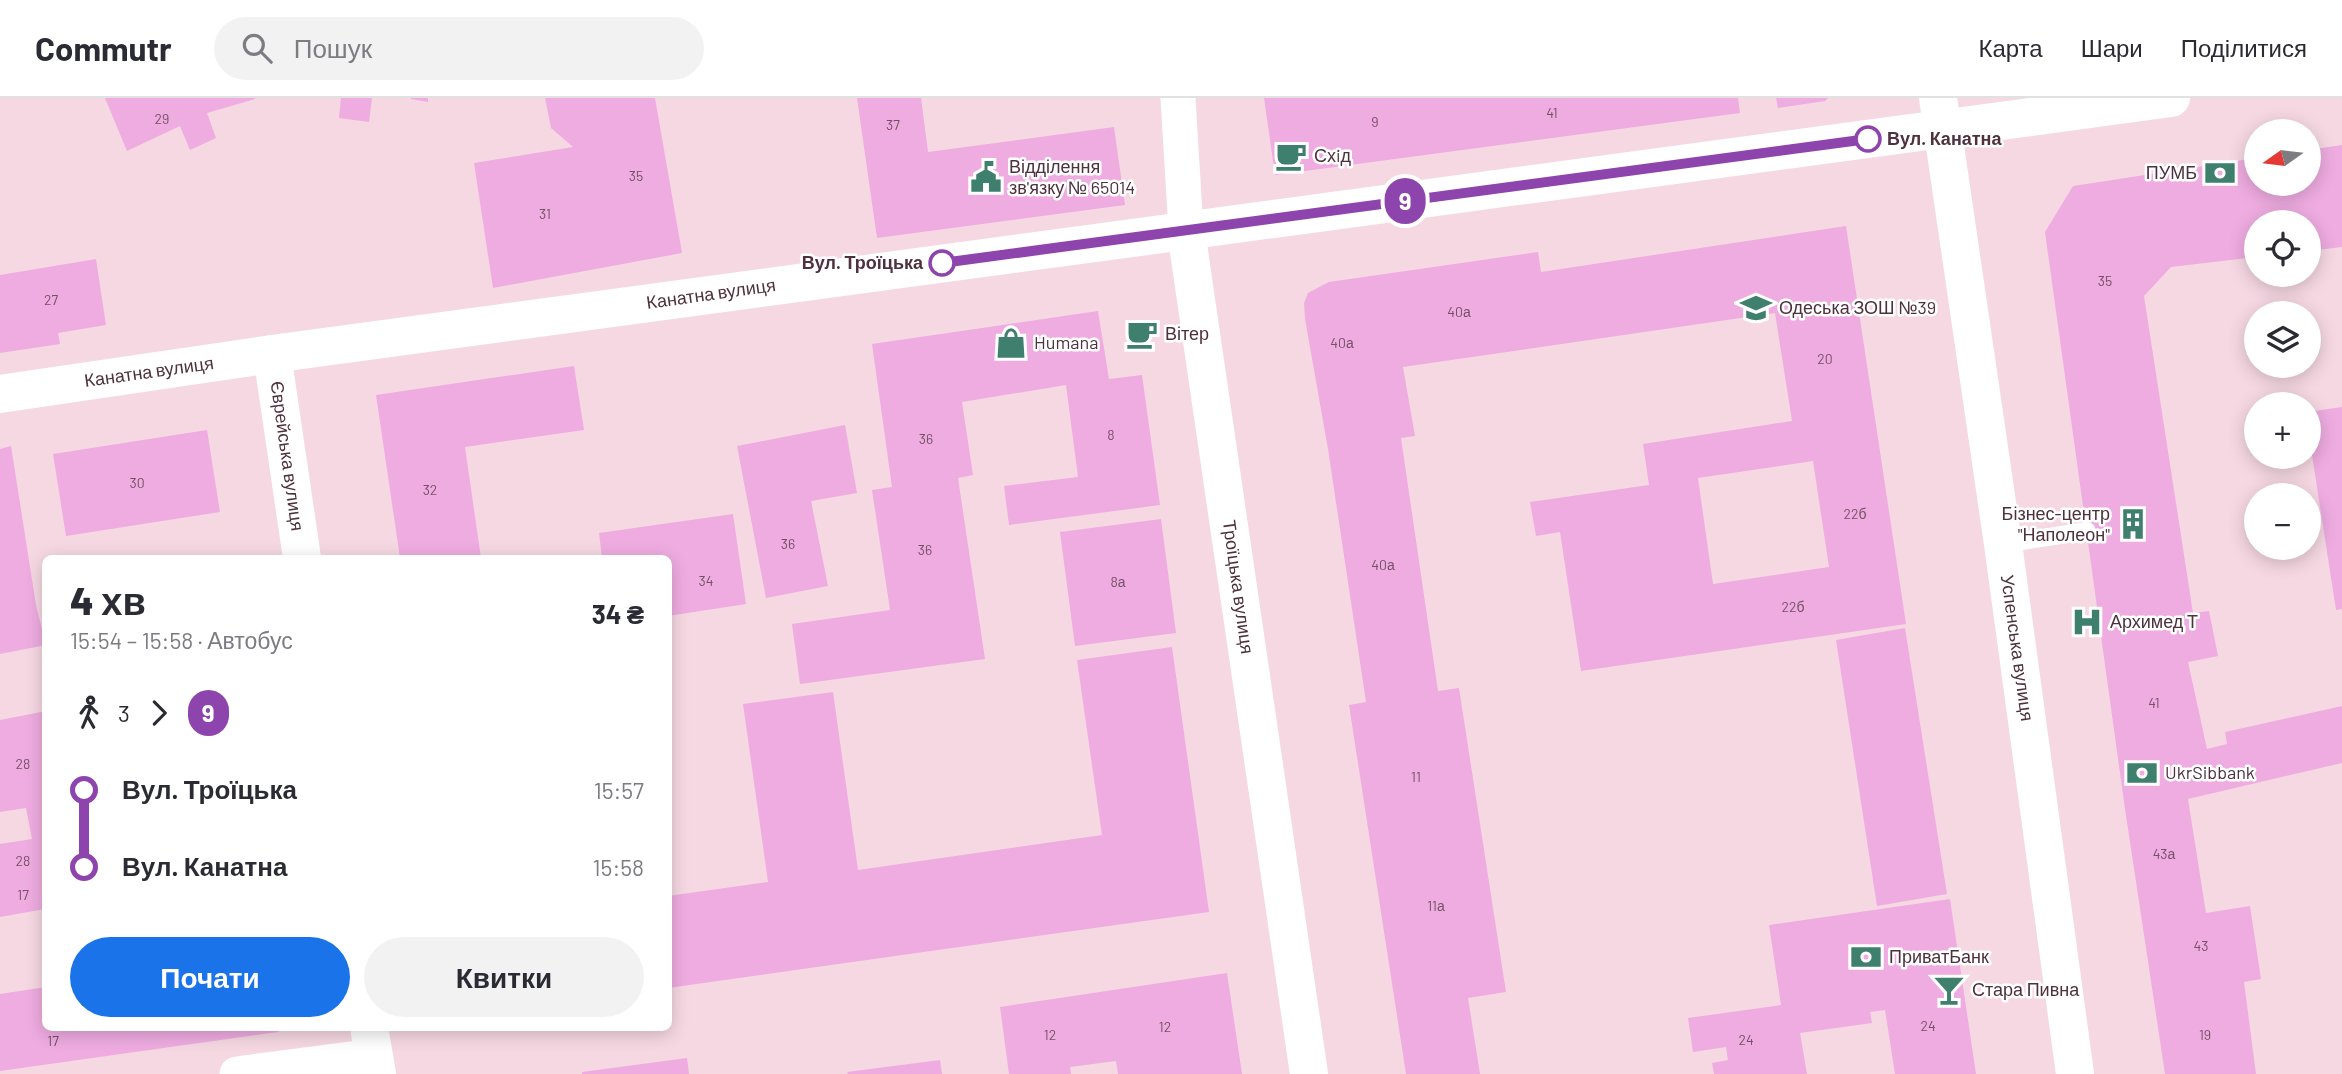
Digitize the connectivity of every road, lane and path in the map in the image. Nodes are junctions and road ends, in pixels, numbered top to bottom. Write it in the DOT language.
graph roads {
  1 [pos="1178,98"];
  2 [pos="2171,98"];
  3 [pos="1940,113"];
  4 [pos="1186,231"];
  5 [pos="272,354"];
  6 [pos="0,394"];
  7 [pos="2087,531"];
  8 [pos="2003,544"];
  9 [pos="302,555"];
  10 [pos="373,1053"];
  11 [pos="237,1074"];
  12 [pos="1309,1074"];
  13 [pos="2074,1074"];
  1 -- 4 [label="street, Троїцька вулиця"];
  2 -- 3 [label="street, Канатна вулиця"];
  3 -- 4 [label="street, Канатна вулиця"];
  3 -- 8 [label="street, Успенська вулиця"];
  4 -- 5 [label="street, Канатна вулиця"];
  4 -- 12 [label="street, Троїцька вулиця"];
  5 -- 6 [label="street, Канатна вулиця"];
  5 -- 9 [label="street, Єврейська вулиця"];
  7 -- 8 [label="lane"];
  8 -- 13 [label="street, Успенська вулиця"];
  10 -- 11 [label="street"];
}
